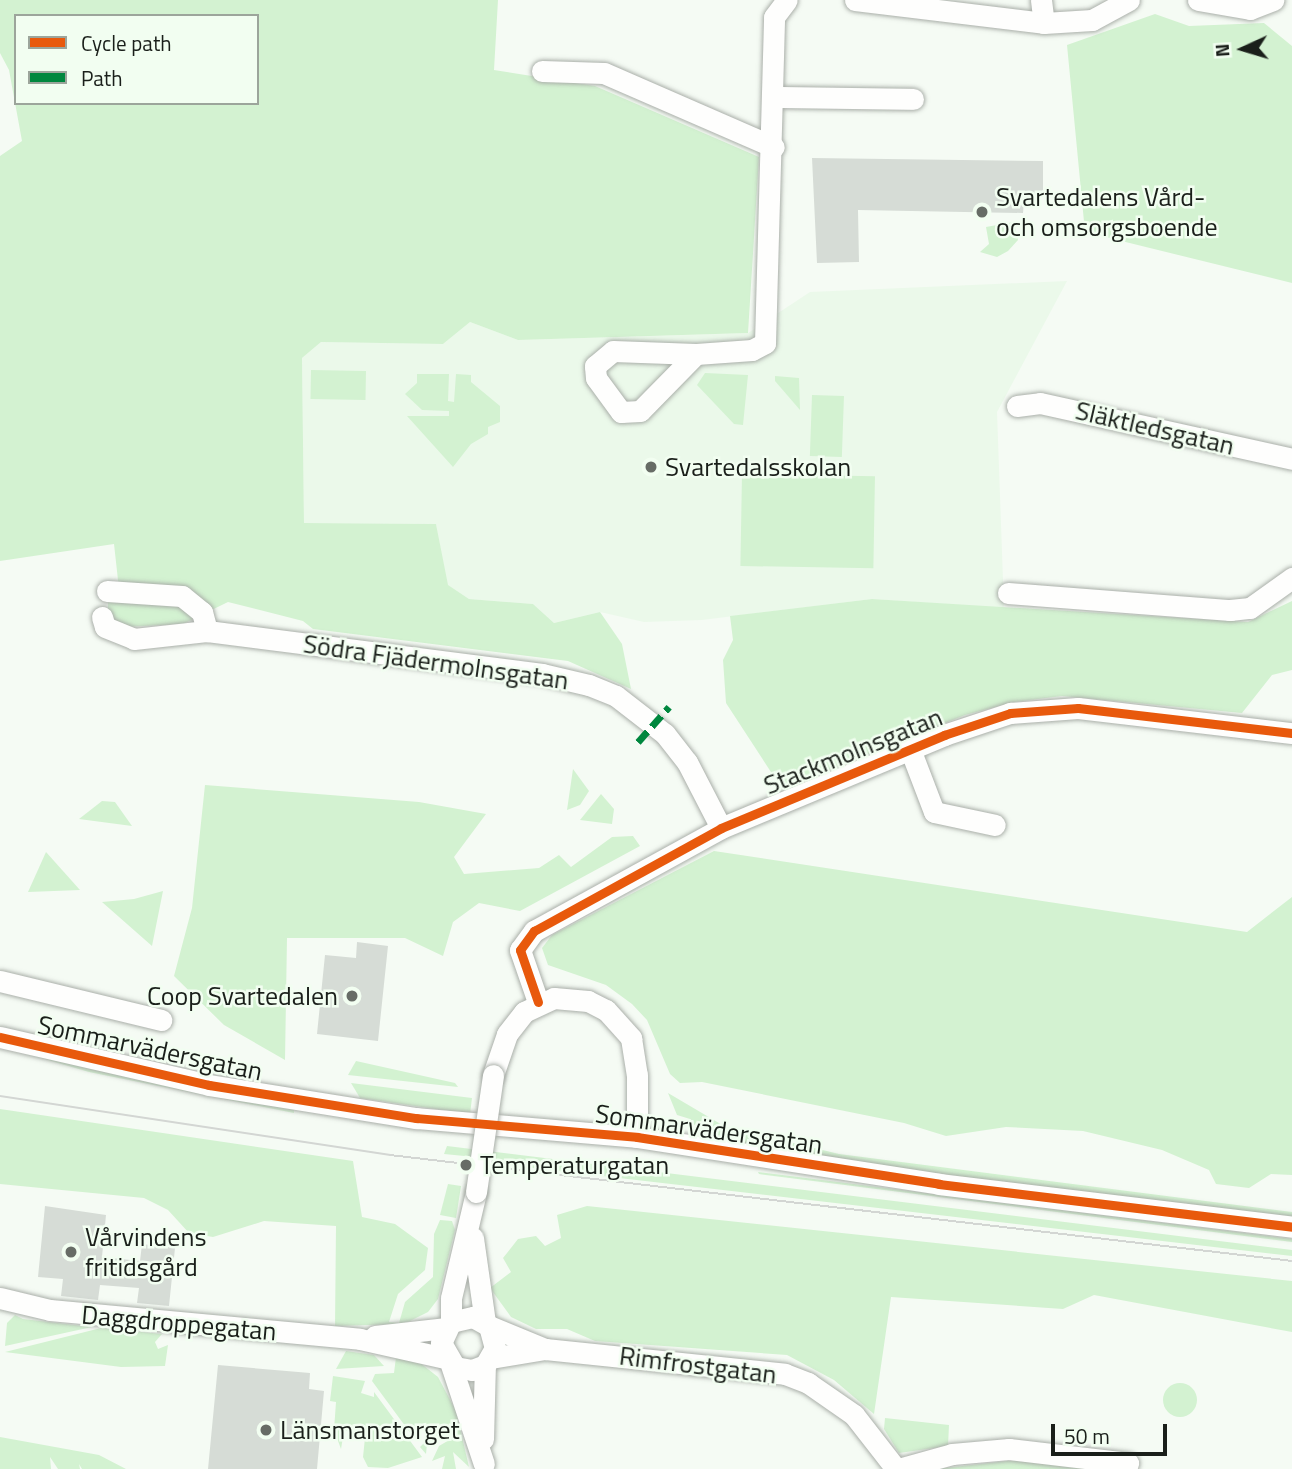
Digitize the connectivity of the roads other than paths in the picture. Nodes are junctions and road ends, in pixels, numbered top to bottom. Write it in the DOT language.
graph roads {
  1 [pos="787,0"];
  2 [pos="855,0"];
  3 [pos="1041,0"];
  4 [pos="1129,0"];
  5 [pos="1198,0"];
  6 [pos="1273,0"];
  7 [pos="1044,23"];
  8 [pos="542,71"];
  9 [pos="773,97"];
  10 [pos="913,99"];
  11 [pos="774,147"];
  12 [pos="696,354"];
  13 [pos="1017,406"];
  14 [pos="1292,459"];
  15 [pos="1292,578"];
  16 [pos="107,591"];
  17 [pos="1008,593"];
  18 [pos="102,617"];
  19 [pos="207,631"];
  20 [pos="1292,733"];
  21 [pos="909,749"];
  22 [pos="995,825"];
  23 [pos="721,828"];
  24 [pos="0,981"];
  25 [pos="538,1002"];
  26 [pos="161,1020"];
  27 [pos="0,1037"];
  28 [pos="637,1137"];
  29 [pos="472,1225"];
  30 [pos="1292,1227"];
  31 [pos="0,1298"];
  32 [pos="487,1324"];
  33 [pos="448,1325"];
  34 [pos="360,1339"];
  35 [pos="545,1349"];
  36 [pos="448,1361"];
  37 [pos="488,1362"];
  38 [pos="1128,1463"];
  39 [pos="485,1466"];
  40 [pos="897,1469"];
  1 -- 9 [label="street"];
  2 -- 7 [label="street"];
  3 -- 7 [label="street"];
  4 -- 7 [label="street"];
  5 -- 6 [label="street"];
  8 -- 11 [label="street"];
  9 -- 10 [label="street"];
  9 -- 11 [label="street"];
  11 -- 12 [label="street"];
  13 -- 14 [label="street, Släktledsgatan"];
  15 -- 17 [label="street"];
  16 -- 19 [label="street"];
  18 -- 19 [label="street, Södra Fjädermolnsgatan"];
  19 -- 23 [label="street, Södra Fjädermolnsgatan"];
  20 -- 21 [label="street, Stackmolnsgatan"];
  21 -- 22 [label="street, Stackmolnsgatan"];
  21 -- 23 [label="street, Stackmolnsgatan"];
  23 -- 25 [label="street, Stackmolnsgatan"];
  24 -- 26 [label="street"];
  25 -- 28 [label="street"];
  25 -- 29 [label="street, bridge"];
  27 -- 28 [label="street, Sommarvädersgatan"];
  28 -- 30 [label="street, Sommarvädersgatan"];
  29 -- 32 [label="street"];
  29 -- 33 [label="street"];
  31 -- 34 [label="street, Daggdroppegatan"];
  32 -- 33 [label="street"];
  32 -- 35 [label="street, Rimfrostgatan"];
  32 -- 37 [label="street"];
  33 -- 34 [label="street, Daggdroppegatan"];
  33 -- 36 [label="street"];
  34 -- 36 [label="street, Daggdroppegatan"];
  35 -- 37 [label="street, Rimfrostgatan"];
  35 -- 40 [label="street, Rimfrostgatan"];
  36 -- 37 [label="street"];
  36 -- 39 [label="street"];
  37 -- 39 [label="street"];
  38 -- 40 [label="street, Rimfrostgatan"];
}
